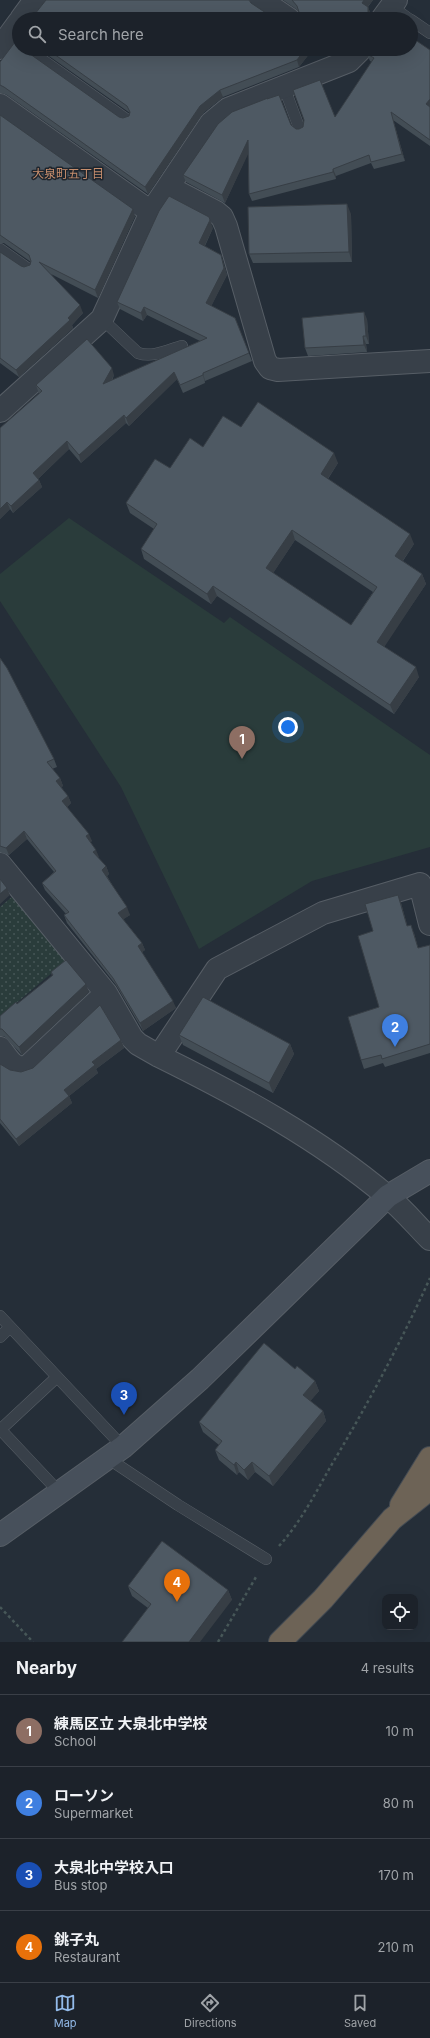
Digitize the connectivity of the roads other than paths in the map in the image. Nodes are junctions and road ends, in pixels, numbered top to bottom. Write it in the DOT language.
graph roads {
  1 [pos="35,0"];
  2 [pos="261,0"];
  3 [pos="27,12"];
  4 [pos="279,12"];
  5 [pos="418,25"];
  6 [pos="430,33"];
  7 [pos="38,56"];
  8 [pos="341,56"];
  9 [pos="284,87"];
  10 [pos="0,105"];
  11 [pos="126,119"];
  12 [pos="300,130"];
  13 [pos="168,187"];
  14 [pos="151,212"];
  15 [pos="0,249"];
  16 [pos="27,268"];
  17 [pos="102,319"];
  18 [pos="182,346"];
  19 [pos="430,361"];
  20 [pos="0,411"];
  21 [pos="0,864"];
  22 [pos="425,883"];
  23 [pos="430,924"];
  24 [pos="106,993"];
  25 [pos="0,1048"];
  26 [pos="158,1056"];
  27 [pos="430,1171"];
  28 [pos="388,1196"];
  29 [pos="430,1239"];
  30 [pos="0,1316"];
  31 [pos="10,1328"];
  32 [pos="0,1337"];
  33 [pos="57,1377"];
  34 [pos="0,1430"];
  35 [pos="116,1453"];
  36 [pos="430,1458"];
  37 [pos="430,1488"];
  38 [pos="60,1493"];
  39 [pos="392,1519"];
  40 [pos="0,1535"];
  41 [pos="266,1559"];
  42 [pos="280,1642"];
  1 -- 3 [label="street"];
  2 -- 4 [label="street"];
  5 -- 6 [label="lane"];
  7 -- 11 [label="lane"];
  8 -- 9 [label="street"];
  9 -- 12 [label="lane"];
  9 -- 13 [label="street"];
  10 -- 14 [label="street"];
  13 -- 14 [label="street"];
  13 -- 19 [label="street"];
  14 -- 17 [label="street"];
  15 -- 16 [label="lane"];
  17 -- 18 [label="lane"];
  17 -- 20 [label="street"];
  21 -- 24 [label="street"];
  22 -- 23 [label="street"];
  22 -- 26 [label="street"];
  24 -- 25 [label="street"];
  24 -- 26 [label="street"];
  26 -- 28 [label="street"];
  27 -- 28 [label="street"];
  28 -- 29 [label="street"];
  28 -- 35 [label="street"];
  30 -- 31 [label="lane"];
  31 -- 32 [label="lane"];
  31 -- 33 [label="lane"];
  33 -- 34 [label="lane"];
  33 -- 35 [label="lane"];
  34 -- 38 [label="lane"];
  35 -- 38 [label="street"];
  35 -- 41 [label="lane"];
  36 -- 39 [label="highway"];
  37 -- 39 [label="highway"];
  38 -- 40 [label="street"];
  39 -- 42 [label="highway"];
}
